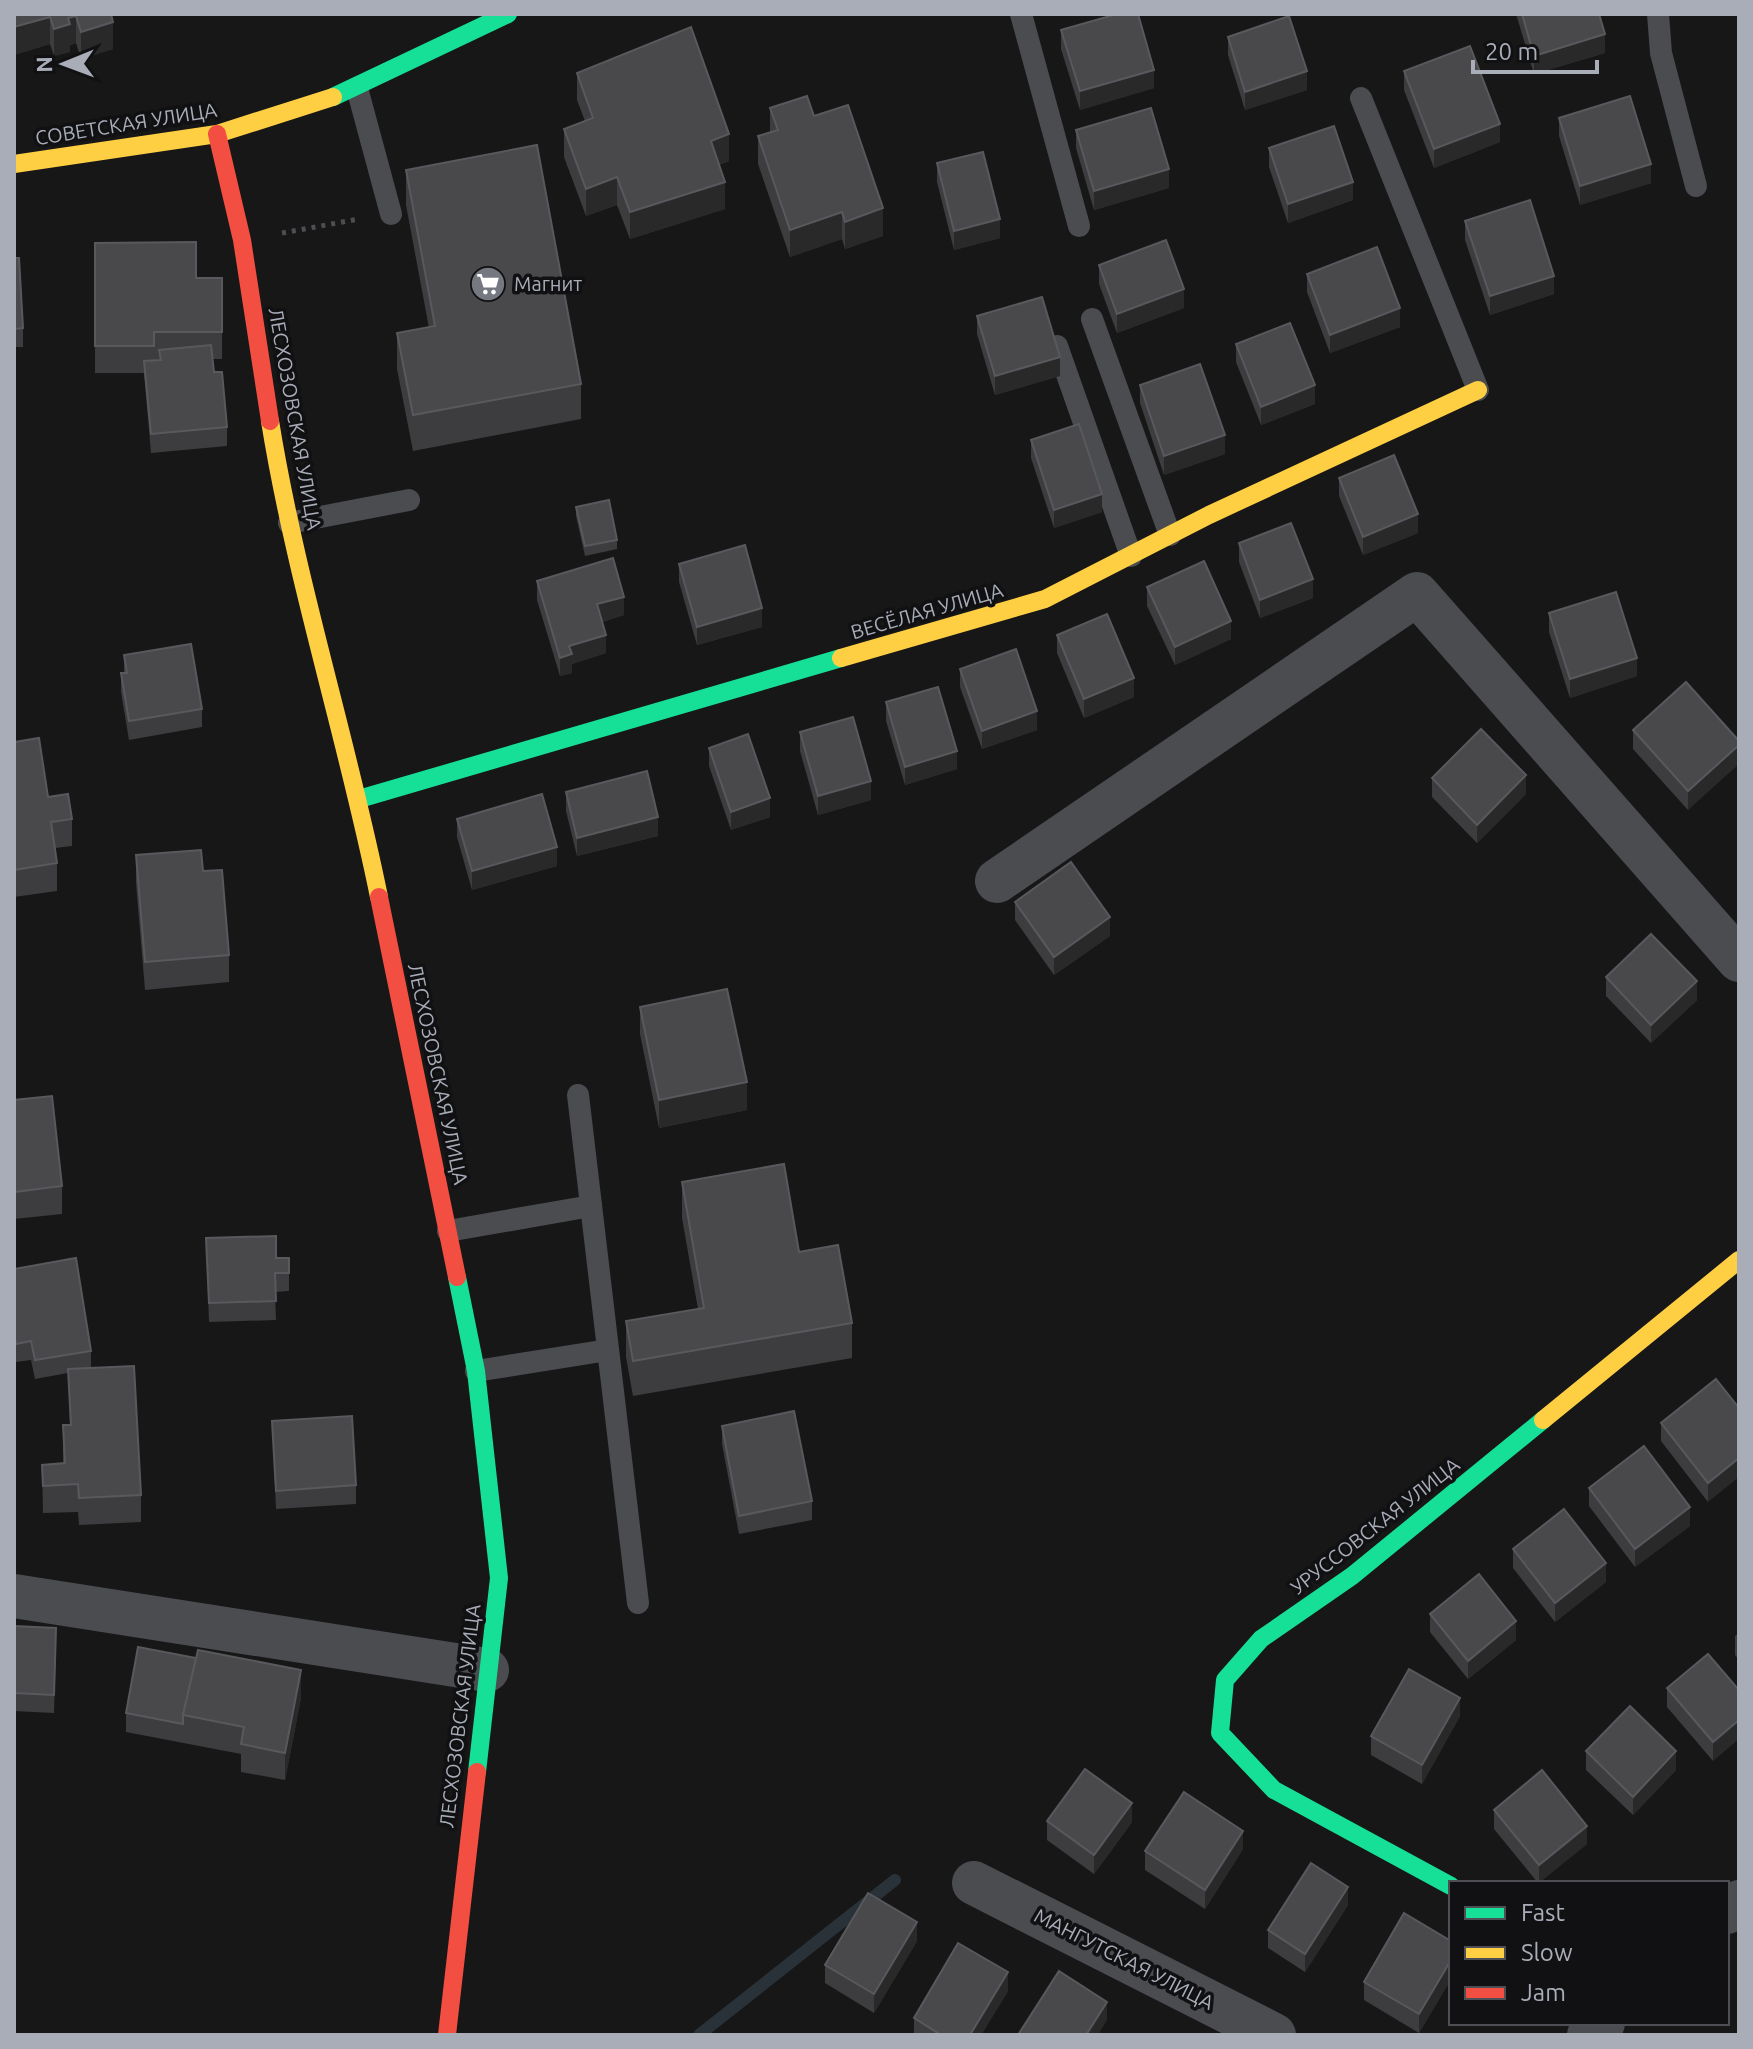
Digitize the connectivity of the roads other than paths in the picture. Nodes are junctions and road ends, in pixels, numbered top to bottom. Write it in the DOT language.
graph roads {
  1 [pos="508,14"];
  2 [pos="1021,14"];
  3 [pos="1658,14"];
  4 [pos="357,88"];
  5 [pos="1361,98"];
  6 [pos="217,134"];
  7 [pos="14,164"];
  8 [pos="1696,186"];
  9 [pos="391,214"];
  10 [pos="1079,226"];
  11 [pos="1092,319"];
  12 [pos="1057,346"];
  13 [pos="1478,390"];
  14 [pos="409,500"];
  15 [pos="289,523"];
  16 [pos="1170,535"];
  17 [pos="1131,556"];
  18 [pos="359,799"];
  19 [pos="997,881"];
  20 [pos="1739,960"];
  21 [pos="578,1095"];
  22 [pos="591,1206"];
  23 [pos="448,1231"];
  24 [pos="1739,1260"];
  25 [pos="608,1350"];
  26 [pos="476,1371"];
  27 [pos="14,1596"];
  28 [pos="638,1603"];
  29 [pos="487,1670"];
  30 [pos="974,1883"];
  31 [pos="1449,1885"];
  32 [pos="447,2035"];
  33 [pos="1274,2035"];
  1 -- 4 [label="street, СОВЕТСКАЯ УЛИЦА"];
  2 -- 10 [label="lane"];
  3 -- 8 [label="lane"];
  4 -- 6 [label="street, СОВЕТСКАЯ УЛИЦА"];
  4 -- 9 [label="lane"];
  5 -- 13 [label="lane"];
  6 -- 7 [label="street, СОВЕТСКАЯ УЛИЦА"];
  6 -- 15 [label="street, ЛЕСХОЗОВСКАЯ УЛИЦА"];
  11 -- 16 [label="lane"];
  12 -- 17 [label="lane"];
  13 -- 16 [label="street, ВЕСЁЛАЯ УЛИЦА"];
  14 -- 15 [label="lane"];
  15 -- 18 [label="street, ЛЕСХОЗОВСКАЯ УЛИЦА"];
  16 -- 17 [label="street, ВЕСЁЛАЯ УЛИЦА"];
  17 -- 18 [label="street, ВЕСЁЛАЯ УЛИЦА"];
  18 -- 23 [label="street, ЛЕСХОЗОВСКАЯ УЛИЦА"];
  19 -- 20 [label="street"];
  21 -- 22 [label="lane"];
  22 -- 23 [label="lane"];
  22 -- 25 [label="lane"];
  23 -- 26 [label="street, ЛЕСХОЗОВСКАЯ УЛИЦА"];
  24 -- 31 [label="street, УРУССОВСКАЯ УЛИЦА"];
  25 -- 26 [label="lane"];
  25 -- 28 [label="lane"];
  26 -- 29 [label="street, ЛЕСХОЗОВСКАЯ УЛИЦА"];
  27 -- 29 [label="street"];
  29 -- 32 [label="street, ЛЕСХОЗОВСКАЯ УЛИЦА"];
  30 -- 33 [label="street, МАНГУТСКАЯ УЛИЦА"];
}
